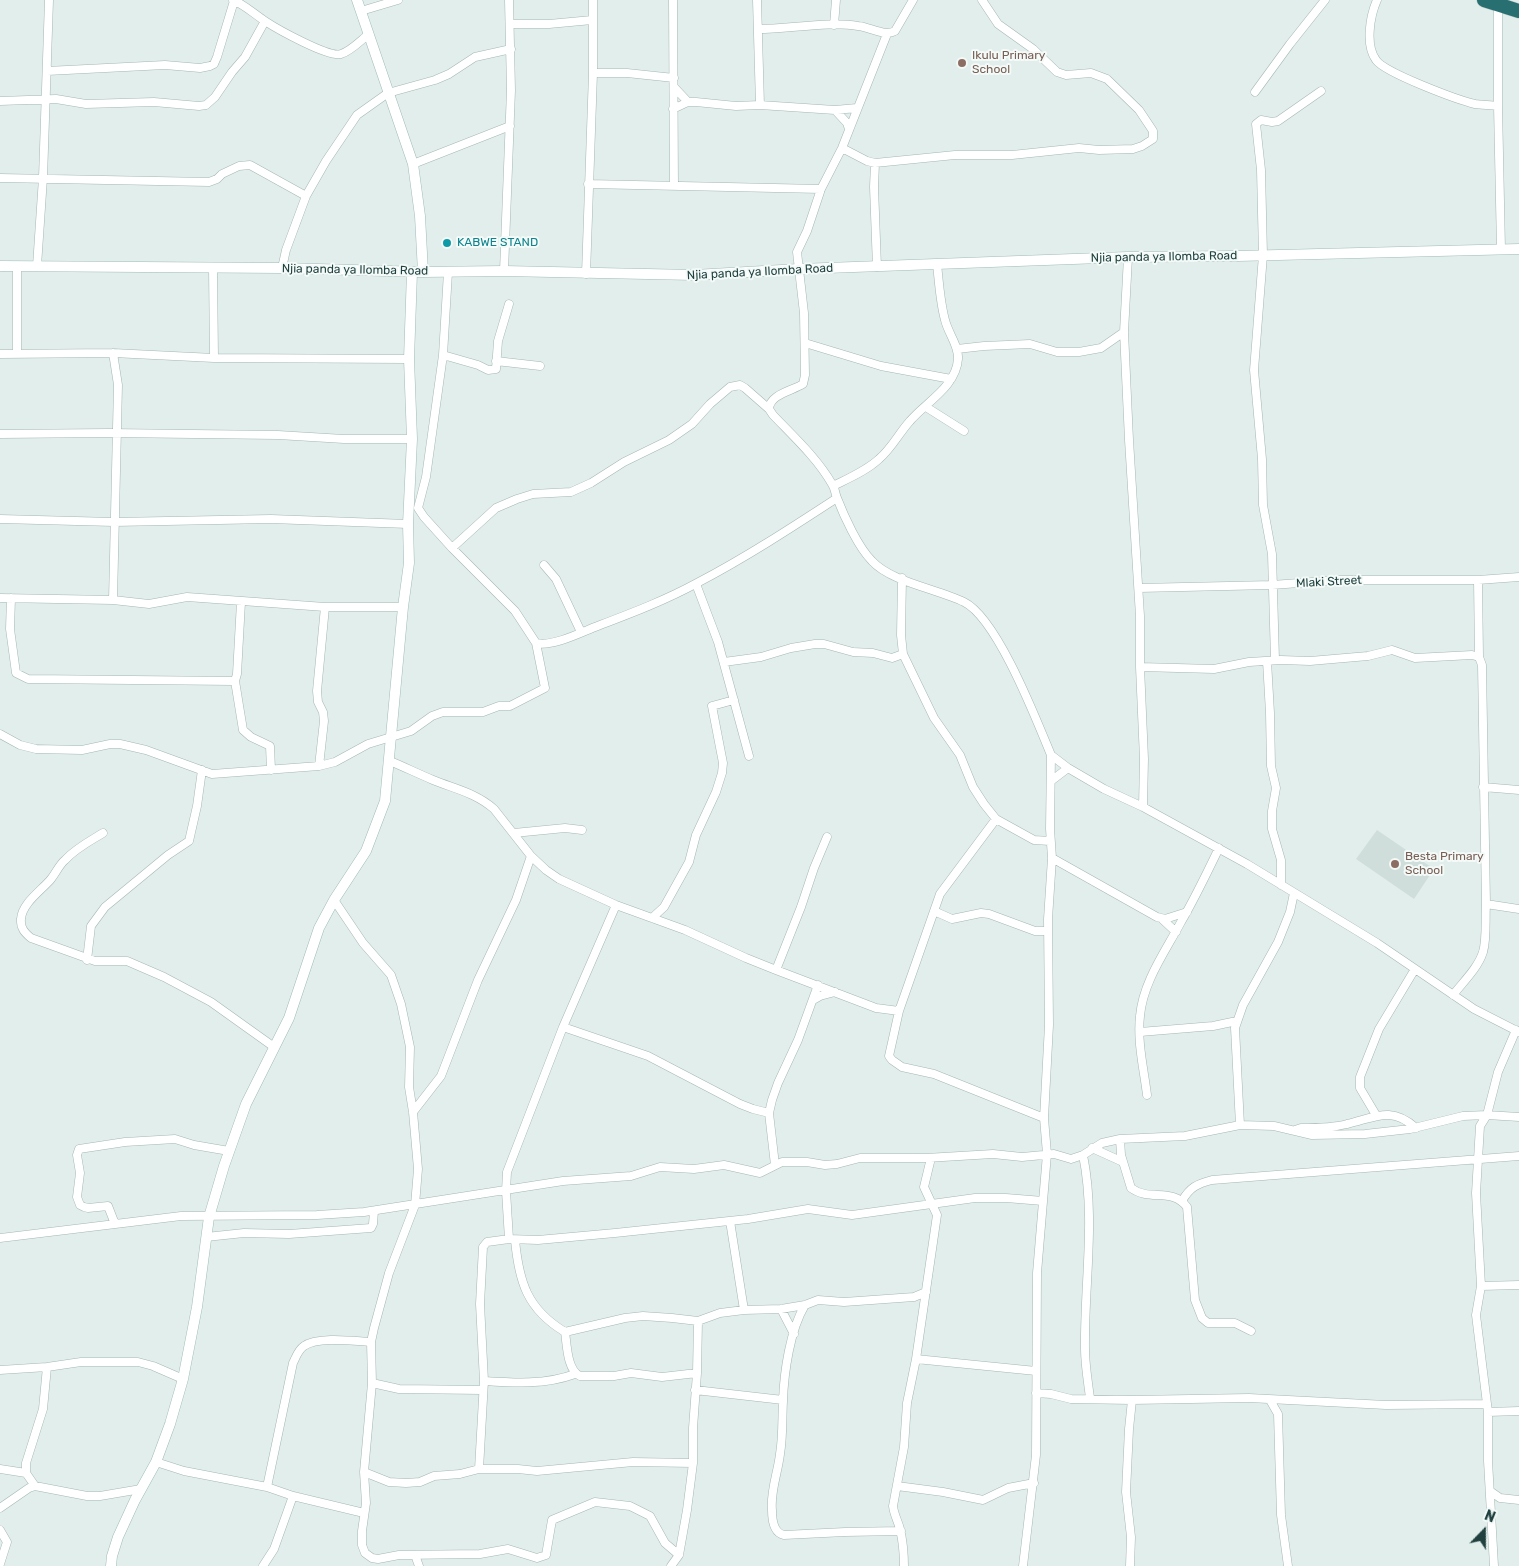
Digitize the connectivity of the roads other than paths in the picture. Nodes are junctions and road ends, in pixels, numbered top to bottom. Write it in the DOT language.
graph roads {
  1 [pos="49,0"];
  2 [pos="234,0"];
  3 [pos="357,0"];
  4 [pos="398,0"];
  5 [pos="509,0"];
  6 [pos="593,0"];
  7 [pos="674,0"];
  8 [pos="757,0"];
  9 [pos="836,0"];
  10 [pos="913,0"];
  11 [pos="982,0"];
  12 [pos="1325,0"];
  13 [pos="1377,0"];
  14 [pos="1484,0"];
  15 [pos="1498,4"];
  16 [pos="361,11"];
  17 [pos="1519,11"];
  18 [pos="592,20"];
  19 [pos="265,21"];
  20 [pos="510,24"];
  21 [pos="834,25"];
  22 [pos="758,29"];
  23 [pos="369,34"];
  24 [pos="887,34"];
  25 [pos="511,49"];
  26 [pos="47,71"];
  27 [pos="593,74"];
  28 [pos="674,78"];
  29 [pos="674,87"];
  30 [pos="1321,91"];
  31 [pos="1256,92"];
  32 [pos="388,93"];
  33 [pos="45,100"];
  34 [pos="0,101"];
  35 [pos="688,102"];
  36 [pos="760,105"];
  37 [pos="1498,106"];
  38 [pos="857,108"];
  39 [pos="673,109"];
  40 [pos="835,110"];
  41 [pos="510,126"];
  42 [pos="849,129"];
  43 [pos="842,148"];
  44 [pos="876,163"];
  45 [pos="413,164"];
  46 [pos="0,178"];
  47 [pos="43,178"];
  48 [pos="588,184"];
  49 [pos="674,186"];
  50 [pos="821,189"];
  51 [pos="306,196"];
  52 [pos="1501,249"];
  53 [pos="1519,249"];
  54 [pos="1263,255"];
  55 [pos="1128,257"];
  56 [pos="937,264"];
  57 [pos="0,266"];
  58 [pos="18,266"];
  59 [pos="37,266"];
  60 [pos="877,267"];
  61 [pos="213,268"];
  62 [pos="282,268"];
  63 [pos="799,269"];
  64 [pos="504,271"];
  65 [pos="412,272"];
  66 [pos="423,272"];
  67 [pos="448,272"];
  68 [pos="586,274"];
  69 [pos="509,304"];
  70 [pos="1124,332"];
  71 [pos="805,343"];
  72 [pos="957,349"];
  73 [pos="113,353"];
  74 [pos="0,354"];
  75 [pos="18,354"];
  76 [pos="443,355"];
  77 [pos="214,358"];
  78 [pos="409,359"];
  79 [pos="496,361"];
  80 [pos="540,366"];
  81 [pos="952,379"];
  82 [pos="926,407"];
  83 [pos="769,409"];
  84 [pos="964,431"];
  85 [pos="116,433"];
  86 [pos="0,434"];
  87 [pos="412,439"];
  88 [pos="833,486"];
  89 [pos="837,498"];
  90 [pos="0,519"];
  91 [pos="114,522"];
  92 [pos="408,524"];
  93 [pos="452,548"];
  94 [pos="544,565"];
  95 [pos="1519,577"];
  96 [pos="902,578"];
  97 [pos="1478,580"];
  98 [pos="696,584"];
  99 [pos="1272,585"];
  100 [pos="1139,588"];
  101 [pos="0,598"];
  102 [pos="11,598"];
  103 [pos="112,600"];
  104 [pos="241,602"];
  105 [pos="325,607"];
  106 [pos="403,607"];
  107 [pos="581,632"];
  108 [pos="536,643"];
  109 [pos="903,654"];
  110 [pos="1479,657"];
  111 [pos="1271,661"];
  112 [pos="724,662"];
  113 [pos="1140,667"];
  114 [pos="235,681"];
  115 [pos="734,700"];
  116 [pos="0,734"];
  117 [pos="392,738"];
  118 [pos="1052,755"];
  119 [pos="749,756"];
  120 [pos="390,760"];
  121 [pos="319,766"];
  122 [pos="1068,768"];
  123 [pos="202,770"];
  124 [pos="271,770"];
  125 [pos="1051,781"];
  126 [pos="1483,787"];
  127 [pos="1519,790"];
  128 [pos="1143,807"];
  129 [pos="996,819"];
  130 [pos="582,830"];
  131 [pos="103,833"];
  132 [pos="514,833"];
  133 [pos="827,837"];
  134 [pos="1050,841"];
  135 [pos="1220,848"];
  136 [pos="531,856"];
  137 [pos="1052,858"];
  138 [pos="1281,885"];
  139 [pos="1294,893"];
  140 [pos="334,900"];
  141 [pos="1486,904"];
  142 [pos="616,905"];
  143 [pos="1519,909"];
  144 [pos="934,911"];
  145 [pos="1187,912"];
  146 [pos="652,918"];
  147 [pos="1161,918"];
  148 [pos="1048,931"];
  149 [pos="1176,932"];
  150 [pos="87,960"];
  151 [pos="1416,969"];
  152 [pos="776,970"];
  153 [pos="818,985"];
  154 [pos="836,992"];
  155 [pos="1453,995"];
  156 [pos="812,1000"];
  157 [pos="899,1011"];
  158 [pos="1237,1021"];
  159 [pos="563,1027"];
  160 [pos="1518,1031"];
  161 [pos="1140,1032"];
  162 [pos="274,1047"];
  163 [pos="1147,1096"];
  164 [pos="413,1112"];
  165 [pos="769,1113"];
  166 [pos="1376,1115"];
  167 [pos="1487,1115"];
  168 [pos="1519,1117"];
  169 [pos="1044,1118"];
  170 [pos="1240,1124"];
  171 [pos="1416,1128"];
  172 [pos="1295,1130"];
  173 [pos="1120,1139"];
  174 [pos="1092,1148"];
  175 [pos="229,1151"];
  176 [pos="1047,1154"];
  177 [pos="1083,1155"];
  178 [pos="1519,1156"];
  179 [pos="931,1158"];
  180 [pos="1478,1159"];
  181 [pos="1123,1162"];
  182 [pos="776,1166"];
  183 [pos="506,1191"];
  184 [pos="1043,1201"];
  185 [pos="1182,1201"];
  186 [pos="933,1204"];
  187 [pos="415,1205"];
  188 [pos="374,1211"];
  189 [pos="209,1217"];
  190 [pos="730,1221"];
  191 [pos="115,1224"];
  192 [pos="206,1237"];
  193 [pos="0,1238"];
  194 [pos="512,1239"];
  195 [pos="1519,1285"];
  196 [pos="1481,1286"];
  197 [pos="926,1292"];
  198 [pos="914,1297"];
  199 [pos="924,1303"];
  200 [pos="805,1305"];
  201 [pos="781,1309"];
  202 [pos="744,1310"];
  203 [pos="698,1321"];
  204 [pos="1251,1331"];
  205 [pos="565,1332"];
  206 [pos="794,1334"];
  207 [pos="371,1342"];
  208 [pos="916,1359"];
  209 [pos="47,1367"];
  210 [pos="0,1370"];
  211 [pos="1036,1371"];
  212 [pos="697,1373"];
  213 [pos="575,1374"];
  214 [pos="183,1379"];
  215 [pos="484,1381"];
  216 [pos="372,1384"];
  217 [pos="483,1390"];
  218 [pos="694,1390"];
  219 [pos="1036,1393"];
  220 [pos="1090,1398"];
  221 [pos="783,1400"];
  222 [pos="1132,1400"];
  223 [pos="1270,1400"];
  224 [pos="1284,1401"];
  225 [pos="1487,1408"];
  226 [pos="1519,1411"];
  227 [pos="1278,1414"];
  228 [pos="156,1462"];
  229 [pos="693,1463"];
  230 [pos="0,1469"];
  231 [pos="479,1469"];
  232 [pos="364,1472"];
  233 [pos="26,1473"];
  234 [pos="1034,1483"];
  235 [pos="35,1486"];
  236 [pos="898,1486"];
  237 [pos="266,1487"];
  238 [pos="141,1489"];
  239 [pos="1490,1491"];
  240 [pos="292,1496"];
  241 [pos="1500,1498"];
  242 [pos="1519,1500"];
  243 [pos="1490,1505"];
  244 [pos="0,1508"];
  245 [pos="364,1513"];
  246 [pos="0,1530"];
  247 [pos="900,1531"];
  248 [pos="415,1555"];
  249 [pos="679,1555"];
  250 [pos="0,1564"];
  251 [pos="111,1566"];
  252 [pos="263,1566"];
  253 [pos="419,1566"];
  254 [pos="671,1566"];
  255 [pos="904,1566"];
  256 [pos="1023,1566"];
  257 [pos="1130,1566"];
  258 [pos="1288,1566"];
  259 [pos="1494,1566"];
  1 -- 26 [label="street"];
  2 -- 19 [label="street"];
  2 -- 26 [label="street"];
  3 -- 16 [label="street"];
  4 -- 16 [label="street"];
  5 -- 20 [label="street"];
  6 -- 18 [label="street"];
  7 -- 28 [label="street"];
  8 -- 22 [label="street"];
  9 -- 21 [label="street"];
  10 -- 24 [label="street"];
  11 -- 44 [label="street"];
  12 -- 31 [label="street"];
  13 -- 37 [label="street"];
  14 -- 15 [label="highway"];
  15 -- 17 [label="highway"];
  15 -- 37 [label="street"];
  16 -- 23 [label="street"];
  18 -- 20 [label="street"];
  18 -- 27 [label="street"];
  19 -- 23 [label="street"];
  19 -- 33 [label="street"];
  20 -- 25 [label="street"];
  21 -- 22 [label="street"];
  21 -- 24 [label="street"];
  22 -- 36 [label="street"];
  23 -- 32 [label="street"];
  24 -- 38 [label="street"];
  25 -- 32 [label="street"];
  25 -- 41 [label="street"];
  26 -- 33 [label="street"];
  27 -- 28 [label="street"];
  27 -- 48 [label="street"];
  28 -- 29 [label="street"];
  29 -- 35 [label="street"];
  29 -- 39 [label="street"];
  30 -- 54 [label="street"];
  32 -- 45 [label="street"];
  32 -- 51 [label="street"];
  33 -- 34 [label="street"];
  33 -- 47 [label="street"];
  35 -- 36 [label="street"];
  35 -- 39 [label="street"];
  36 -- 40 [label="street"];
  37 -- 52 [label="street"];
  38 -- 40 [label="street"];
  38 -- 42 [label="street"];
  39 -- 49 [label="street"];
  40 -- 42 [label="street"];
  41 -- 45 [label="street"];
  41 -- 64 [label="street"];
  42 -- 43 [label="street"];
  43 -- 44 [label="street"];
  43 -- 50 [label="street"];
  44 -- 60 [label="street"];
  45 -- 66 [label="street"];
  46 -- 47 [label="street"];
  47 -- 51 [label="street"];
  47 -- 59 [label="street"];
  48 -- 49 [label="street"];
  48 -- 68 [label="street"];
  49 -- 50 [label="street"];
  50 -- 63 [label="street"];
  51 -- 62 [label="street"];
  52 -- 53 [label="street, Njia panda ya Ilomba Road"];
  52 -- 54 [label="street, Njia panda ya Ilomba Road"];
  54 -- 55 [label="street, Njia panda ya Ilomba Road"];
  54 -- 99 [label="street"];
  55 -- 56 [label="street, Njia panda ya Ilomba Road"];
  55 -- 70 [label="street"];
  56 -- 60 [label="street, Njia panda ya Ilomba Road"];
  56 -- 72 [label="street"];
  57 -- 58 [label="street, Njia panda ya Ilomba Road"];
  58 -- 59 [label="street, Njia panda ya Ilomba Road"];
  58 -- 75 [label="street"];
  59 -- 61 [label="street, Njia panda ya Ilomba Road"];
  60 -- 63 [label="street, Njia panda ya Ilomba Road"];
  61 -- 62 [label="street, Njia panda ya Ilomba Road"];
  61 -- 77 [label="street"];
  62 -- 65 [label="street, Njia panda ya Ilomba Road"];
  63 -- 68 [label="street, Njia panda ya Ilomba Road"];
  63 -- 71 [label="street"];
  64 -- 67 [label="street, Njia panda ya Ilomba Road"];
  64 -- 68 [label="street, Njia panda ya Ilomba Road"];
  65 -- 66 [label="street, Njia panda ya Ilomba Road"];
  65 -- 78 [label="street"];
  66 -- 67 [label="street, Njia panda ya Ilomba Road"];
  67 -- 76 [label="street"];
  69 -- 79 [label="street"];
  70 -- 72 [label="street"];
  70 -- 100 [label="street"];
  71 -- 81 [label="street"];
  71 -- 83 [label="street"];
  72 -- 81 [label="street"];
  73 -- 75 [label="street"];
  73 -- 77 [label="street"];
  73 -- 85 [label="street"];
  74 -- 75 [label="street"];
  76 -- 79 [label="street"];
  76 -- 93 [label="street"];
  77 -- 78 [label="street"];
  78 -- 87 [label="street"];
  79 -- 80 [label="street"];
  81 -- 82 [label="street"];
  82 -- 84 [label="street"];
  82 -- 88 [label="street"];
  83 -- 88 [label="street"];
  83 -- 93 [label="street"];
  85 -- 86 [label="street"];
  85 -- 87 [label="street"];
  85 -- 91 [label="street"];
  87 -- 92 [label="street"];
  88 -- 89 [label="street"];
  89 -- 96 [label="street"];
  89 -- 98 [label="street"];
  90 -- 91 [label="street"];
  91 -- 92 [label="street"];
  91 -- 103 [label="street"];
  92 -- 106 [label="street"];
  93 -- 108 [label="street"];
  94 -- 107 [label="street"];
  95 -- 97 [label="street, Mlaki Street"];
  96 -- 109 [label="street"];
  96 -- 118 [label="street"];
  97 -- 99 [label="street, Mlaki Street"];
  97 -- 110 [label="street"];
  98 -- 107 [label="street"];
  98 -- 112 [label="street"];
  99 -- 100 [label="street, Mlaki Street"];
  99 -- 111 [label="street"];
  100 -- 113 [label="street"];
  101 -- 102 [label="street"];
  102 -- 103 [label="street"];
  102 -- 114 [label="street"];
  103 -- 104 [label="street"];
  104 -- 105 [label="street"];
  104 -- 114 [label="street"];
  105 -- 106 [label="street"];
  105 -- 121 [label="street"];
  106 -- 117 [label="street"];
  107 -- 108 [label="street"];
  108 -- 117 [label="street"];
  109 -- 112 [label="street"];
  109 -- 129 [label="street"];
  110 -- 111 [label="street"];
  110 -- 126 [label="street"];
  111 -- 113 [label="street"];
  111 -- 138 [label="street"];
  112 -- 115 [label="street"];
  113 -- 128 [label="street"];
  114 -- 124 [label="street"];
  115 -- 119 [label="street"];
  115 -- 146 [label="street"];
  116 -- 123 [label="street"];
  117 -- 120 [label="street"];
  117 -- 121 [label="street"];
  118 -- 122 [label="street"];
  118 -- 125 [label="street"];
  120 -- 132 [label="street"];
  120 -- 140 [label="street"];
  121 -- 124 [label="street"];
  122 -- 125 [label="street"];
  122 -- 128 [label="street"];
  123 -- 124 [label="street"];
  123 -- 150 [label="street"];
  125 -- 134 [label="street"];
  126 -- 127 [label="street"];
  126 -- 141 [label="street"];
  128 -- 135 [label="street"];
  129 -- 134 [label="street"];
  129 -- 144 [label="street"];
  130 -- 132 [label="street"];
  131 -- 150 [label="street"];
  132 -- 136 [label="street"];
  133 -- 152 [label="street"];
  134 -- 137 [label="street"];
  135 -- 138 [label="street"];
  135 -- 145 [label="street"];
  136 -- 142 [label="street"];
  136 -- 164 [label="street"];
  137 -- 147 [label="street"];
  137 -- 148 [label="street"];
  138 -- 139 [label="street"];
  139 -- 151 [label="street"];
  139 -- 158 [label="street"];
  140 -- 162 [label="street"];
  140 -- 164 [label="street"];
  141 -- 143 [label="street"];
  141 -- 155 [label="street"];
  142 -- 146 [label="street"];
  142 -- 159 [label="street"];
  144 -- 148 [label="street"];
  144 -- 157 [label="street"];
  145 -- 147 [label="street"];
  145 -- 149 [label="street"];
  146 -- 152 [label="street"];
  147 -- 149 [label="street"];
  148 -- 169 [label="street"];
  149 -- 161 [label="street"];
  150 -- 162 [label="street"];
  151 -- 155 [label="street"];
  151 -- 166 [label="street"];
  152 -- 153 [label="street"];
  153 -- 154 [label="street"];
  153 -- 156 [label="street"];
  154 -- 156 [label="street"];
  154 -- 157 [label="street"];
  155 -- 160 [label="street"];
  156 -- 165 [label="street"];
  157 -- 169 [label="street"];
  158 -- 161 [label="street"];
  158 -- 170 [label="street"];
  159 -- 165 [label="street"];
  159 -- 183 [label="street"];
  160 -- 167 [label="street"];
  161 -- 163 [label="street"];
  162 -- 175 [label="street"];
  164 -- 187 [label="street"];
  165 -- 182 [label="street"];
  166 -- 171 [label="street"];
  166 -- 172 [label="street"];
  167 -- 168 [label="street"];
  167 -- 171 [label="street"];
  167 -- 180 [label="street"];
  169 -- 176 [label="street"];
  170 -- 172 [label="street"];
  170 -- 173 [label="street"];
  171 -- 172 [label="street"];
  173 -- 174 [label="street"];
  173 -- 181 [label="street"];
  174 -- 177 [label="street"];
  174 -- 181 [label="street"];
  175 -- 189 [label="street"];
  175 -- 191 [label="street"];
  176 -- 177 [label="street"];
  176 -- 179 [label="street"];
  176 -- 184 [label="street"];
  177 -- 220 [label="street"];
  178 -- 180 [label="street"];
  179 -- 182 [label="street"];
  179 -- 186 [label="street"];
  180 -- 185 [label="street"];
  180 -- 196 [label="street"];
  181 -- 185 [label="street"];
  182 -- 183 [label="street"];
  183 -- 187 [label="street"];
  183 -- 194 [label="street"];
  184 -- 186 [label="street"];
  184 -- 211 [label="street"];
  185 -- 204 [label="street"];
  186 -- 190 [label="street"];
  186 -- 197 [label="street"];
  187 -- 188 [label="street"];
  187 -- 207 [label="street"];
  188 -- 189 [label="street"];
  188 -- 192 [label="street"];
  189 -- 191 [label="street"];
  189 -- 192 [label="street"];
  190 -- 194 [label="street"];
  190 -- 202 [label="street"];
  191 -- 193 [label="street"];
  192 -- 214 [label="street"];
  194 -- 205 [label="street"];
  194 -- 215 [label="street"];
  195 -- 196 [label="street"];
  196 -- 225 [label="street"];
  197 -- 198 [label="street"];
  197 -- 199 [label="street"];
  198 -- 199 [label="street"];
  198 -- 200 [label="street"];
  199 -- 208 [label="street"];
  200 -- 201 [label="street"];
  200 -- 206 [label="street"];
  201 -- 202 [label="street"];
  201 -- 206 [label="street"];
  202 -- 203 [label="street"];
  203 -- 205 [label="street"];
  203 -- 212 [label="street"];
  205 -- 213 [label="street"];
  206 -- 221 [label="street"];
  207 -- 216 [label="street"];
  207 -- 237 [label="street"];
  208 -- 211 [label="street"];
  208 -- 236 [label="street"];
  209 -- 210 [label="street"];
  209 -- 214 [label="street"];
  209 -- 233 [label="street"];
  211 -- 219 [label="street"];
  212 -- 213 [label="street"];
  212 -- 218 [label="street"];
  213 -- 215 [label="street"];
  214 -- 228 [label="street"];
  215 -- 217 [label="street"];
  216 -- 217 [label="street"];
  216 -- 232 [label="street"];
  217 -- 231 [label="street"];
  218 -- 221 [label="street"];
  218 -- 229 [label="street"];
  219 -- 220 [label="street"];
  219 -- 234 [label="street"];
  220 -- 222 [label="street"];
  221 -- 247 [label="street"];
  222 -- 223 [label="street"];
  222 -- 257 [label="street"];
  223 -- 224 [label="street"];
  223 -- 227 [label="street"];
  224 -- 225 [label="street"];
  224 -- 227 [label="street"];
  225 -- 226 [label="street"];
  225 -- 239 [label="street"];
  227 -- 258 [label="street"];
  228 -- 237 [label="street"];
  228 -- 238 [label="street"];
  229 -- 231 [label="street"];
  229 -- 249 [label="street"];
  230 -- 233 [label="street"];
  231 -- 232 [label="street"];
  232 -- 245 [label="street"];
  233 -- 235 [label="street"];
  234 -- 236 [label="street"];
  234 -- 256 [label="street"];
  235 -- 238 [label="street"];
  235 -- 244 [label="street"];
  236 -- 247 [label="street"];
  237 -- 240 [label="street"];
  238 -- 251 [label="street"];
  239 -- 241 [label="street"];
  239 -- 243 [label="street"];
  240 -- 245 [label="street"];
  240 -- 252 [label="street"];
  241 -- 242 [label="street"];
  241 -- 243 [label="street"];
  243 -- 259 [label="street"];
  245 -- 248 [label="street"];
  246 -- 250 [label="street"];
  247 -- 255 [label="street"];
  248 -- 249 [label="street"];
  248 -- 253 [label="street"];
  249 -- 254 [label="street"];
}
